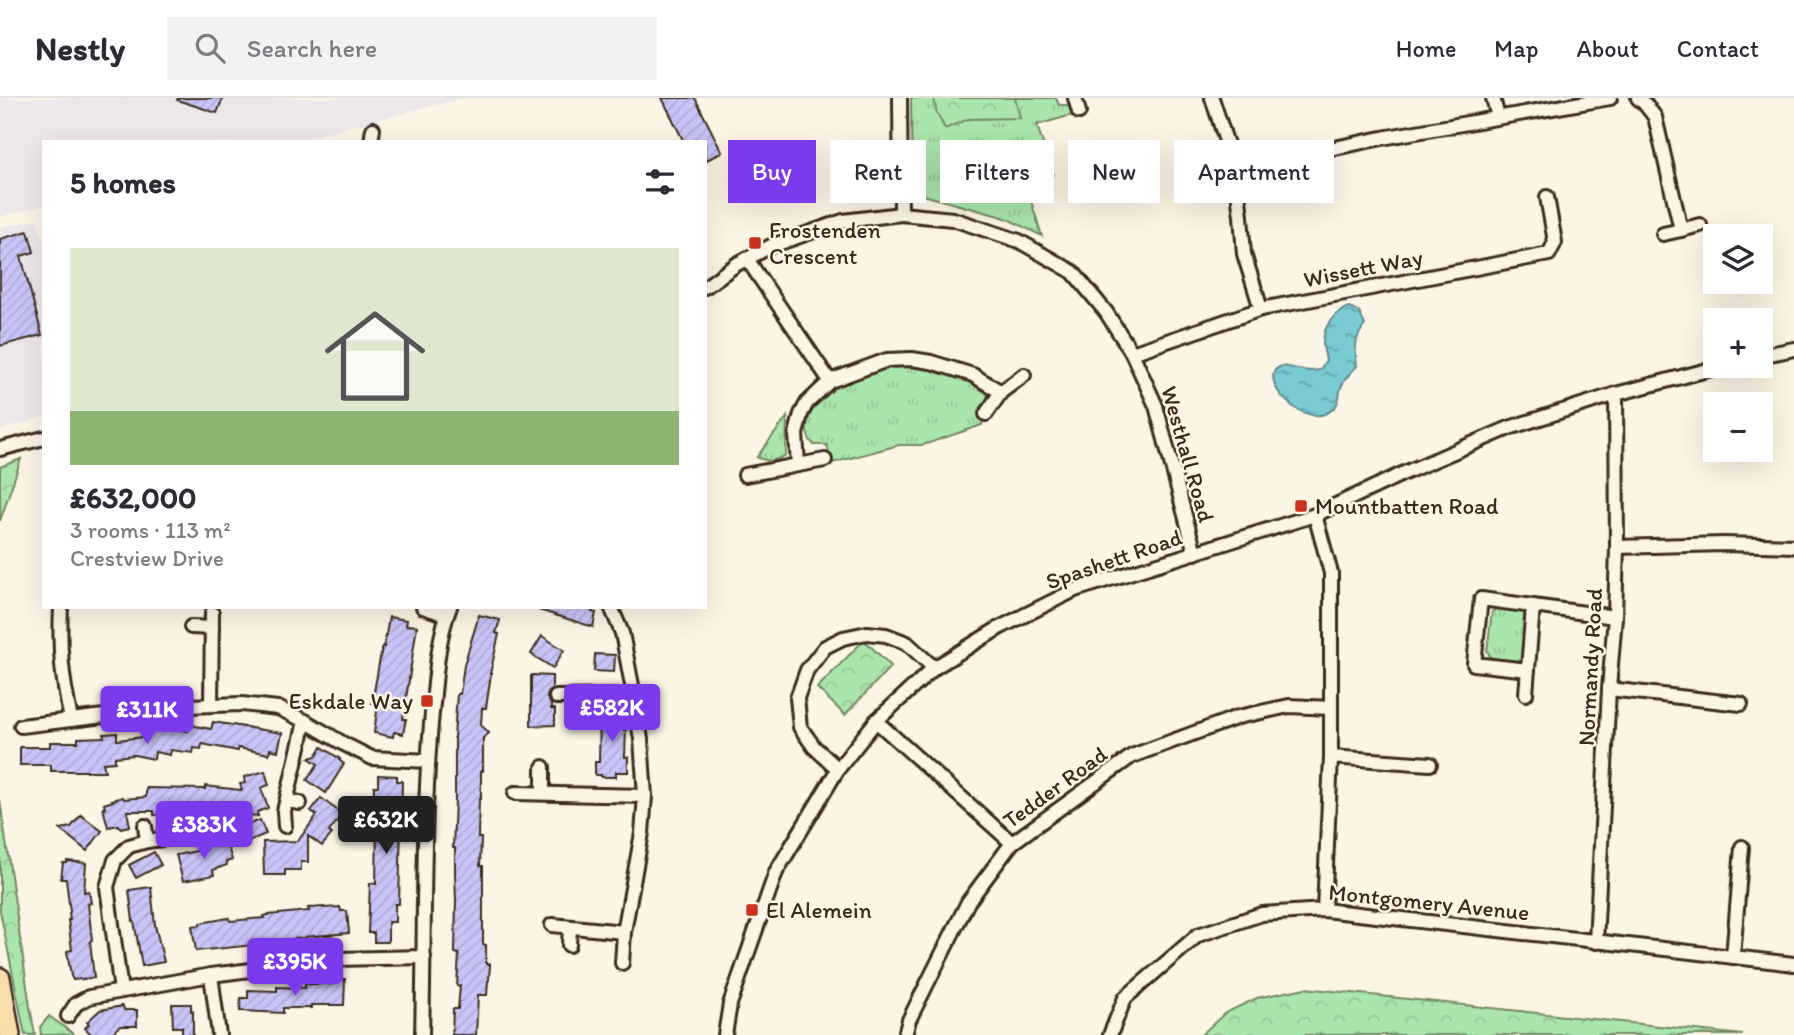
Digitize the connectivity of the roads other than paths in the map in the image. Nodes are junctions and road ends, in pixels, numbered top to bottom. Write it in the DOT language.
graph roads {
  1 [pos="900,98"];
  2 [pos="1075,98"];
  3 [pos="1212,98"];
  4 [pos="1493,98"];
  5 [pos="1610,98"];
  6 [pos="1638,98"];
  7 [pos="1079,111"];
  8 [pos="1498,117"];
  9 [pos="1226,140"];
  10 [pos="1334,148"];
  11 [pos="1547,197"];
  12 [pos="1239,203"];
  13 [pos="901,214"];
  14 [pos="1700,225"];
  15 [pos="1681,230"];
  16 [pos="1663,234"];
  17 [pos="747,259"];
  18 [pos="707,286"];
  19 [pos="1261,309"];
  20 [pos="1794,349"];
  21 [pos="1132,353"];
  22 [pos="1773,353"];
  23 [pos="1703,371"];
  24 [pos="1024,375"];
  25 [pos="830,381"];
  26 [pos="1001,392"];
  27 [pos="1616,394"];
  28 [pos="985,414"];
  29 [pos="42,438"];
  30 [pos="0,449"];
  31 [pos="825,460"];
  32 [pos="798,465"];
  33 [pos="745,475"];
  34 [pos="1315,515"];
  35 [pos="1794,546"];
  36 [pos="1617,547"];
  37 [pos="1195,553"];
  38 [pos="1533,606"];
  39 [pos="61,609"];
  40 [pos="612,609"];
  41 [pos="449,611"];
  42 [pos="212,613"];
  43 [pos="1615,617"];
  44 [pos="191,627"];
  45 [pos="212,628"];
  46 [pos="934,668"];
  47 [pos="1528,670"];
  48 [pos="1609,689"];
  49 [pos="1526,694"];
  50 [pos="634,696"];
  51 [pos="556,697"];
  52 [pos="1741,704"];
  53 [pos="211,705"];
  54 [pos="1331,708"];
  55 [pos="71,719"];
  56 [pos="305,721"];
  57 [pos="876,722"];
  58 [pos="21,726"];
  59 [pos="1331,757"];
  60 [pos="428,761"];
  61 [pos="1430,764"];
  62 [pos="543,767"];
  63 [pos="838,769"];
  64 [pos="515,793"];
  65 [pos="543,793"];
  66 [pos="645,796"];
  67 [pos="287,801"];
  68 [pos="300,803"];
  69 [pos="145,826"];
  70 [pos="285,826"];
  71 [pos="170,838"];
  72 [pos="147,841"];
  73 [pos="1012,843"];
  74 [pos="1742,847"];
  75 [pos="1324,910"];
  76 [pos="552,925"];
  77 [pos="570,926"];
  78 [pos="624,932"];
  79 [pos="1596,942"];
  80 [pos="569,945"];
  81 [pos="424,957"];
  82 [pos="1733,957"];
  83 [pos="622,963"];
  84 [pos="1794,964"];
  85 [pos="211,975"];
  86 [pos="0,978"];
  87 [pos="121,991"];
  88 [pos="68,1016"];
  89 [pos="10,1035"];
  90 [pos="219,1035"];
  91 [pos="422,1035"];
  92 [pos="725,1035"];
  93 [pos="905,1035"];
  94 [pos="1110,1035"];
  1 -- 13 [label="street"];
  2 -- 7 [label="street"];
  3 -- 9 [label="street"];
  4 -- 8 [label="street"];
  5 -- 8 [label="street"];
  6 -- 15 [label="street"];
  8 -- 10 [label="street"];
  11 -- 19 [label="street, Wissett Way"];
  12 -- 19 [label="street"];
  13 -- 17 [label="street, Westhall Road"];
  13 -- 21 [label="street, Westhall Road"];
  14 -- 15 [label="street"];
  15 -- 16 [label="street"];
  17 -- 18 [label="street, Westhall Road"];
  17 -- 25 [label="street"];
  19 -- 21 [label="street, Wissett Way"];
  20 -- 22 [label="street"];
  21 -- 37 [label="street, Westhall Road"];
  23 -- 27 [label="street, Spashett Road"];
  24 -- 26 [label="street"];
  25 -- 26 [label="street"];
  25 -- 32 [label="street"];
  26 -- 28 [label="street"];
  27 -- 34 [label="street, Spashett Road"];
  27 -- 36 [label="street, Normandy Road"];
  29 -- 30 [label="street"];
  31 -- 32 [label="street"];
  32 -- 33 [label="street"];
  34 -- 37 [label="street, Spashett Road"];
  34 -- 54 [label="street"];
  35 -- 36 [label="street"];
  36 -- 43 [label="street, Normandy Road"];
  37 -- 46 [label="street, Spashett Road"];
  38 -- 43 [label="street"];
  38 -- 47 [label="street"];
  38 -- 47 [label="street"];
  39 -- 55 [label="street"];
  40 -- 50 [label="street"];
  41 -- 60 [label="street"];
  42 -- 45 [label="street"];
  43 -- 48 [label="street, Normandy Road"];
  44 -- 45 [label="street"];
  45 -- 53 [label="street"];
  46 -- 57 [label="street, Spashett Road"];
  46 -- 63 [label="street"];
  47 -- 49 [label="street"];
  48 -- 52 [label="street"];
  48 -- 79 [label="street, Normandy Road"];
  50 -- 51 [label="street"];
  50 -- 66 [label="street"];
  53 -- 55 [label="street"];
  53 -- 56 [label="street"];
  54 -- 59 [label="street"];
  54 -- 73 [label="street, Tedder Road"];
  55 -- 58 [label="street"];
  56 -- 60 [label="street"];
  56 -- 67 [label="street"];
  57 -- 63 [label="street, Spashett Road"];
  57 -- 73 [label="street"];
  59 -- 61 [label="street"];
  59 -- 75 [label="street"];
  60 -- 81 [label="street"];
  62 -- 65 [label="street"];
  63 -- 92 [label="street, Spashett Road"];
  64 -- 65 [label="street"];
  65 -- 66 [label="street"];
  66 -- 78 [label="street"];
  67 -- 68 [label="street"];
  67 -- 70 [label="street"];
  69 -- 72 [label="street"];
  71 -- 72 [label="street"];
  72 -- 87 [label="street"];
  73 -- 93 [label="street, Tedder Road"];
  74 -- 82 [label="street"];
  75 -- 79 [label="street, Montgomery Avenue"];
  75 -- 94 [label="street, Montgomery Avenue"];
  76 -- 77 [label="street"];
  77 -- 78 [label="street"];
  77 -- 80 [label="street"];
  78 -- 83 [label="street"];
  79 -- 82 [label="street, Montgomery Avenue"];
  81 -- 85 [label="street"];
  81 -- 91 [label="street"];
  82 -- 84 [label="street, Montgomery Avenue"];
  85 -- 87 [label="street"];
  85 -- 90 [label="street"];
  86 -- 89 [label="highway"];
  87 -- 88 [label="street"];
}
